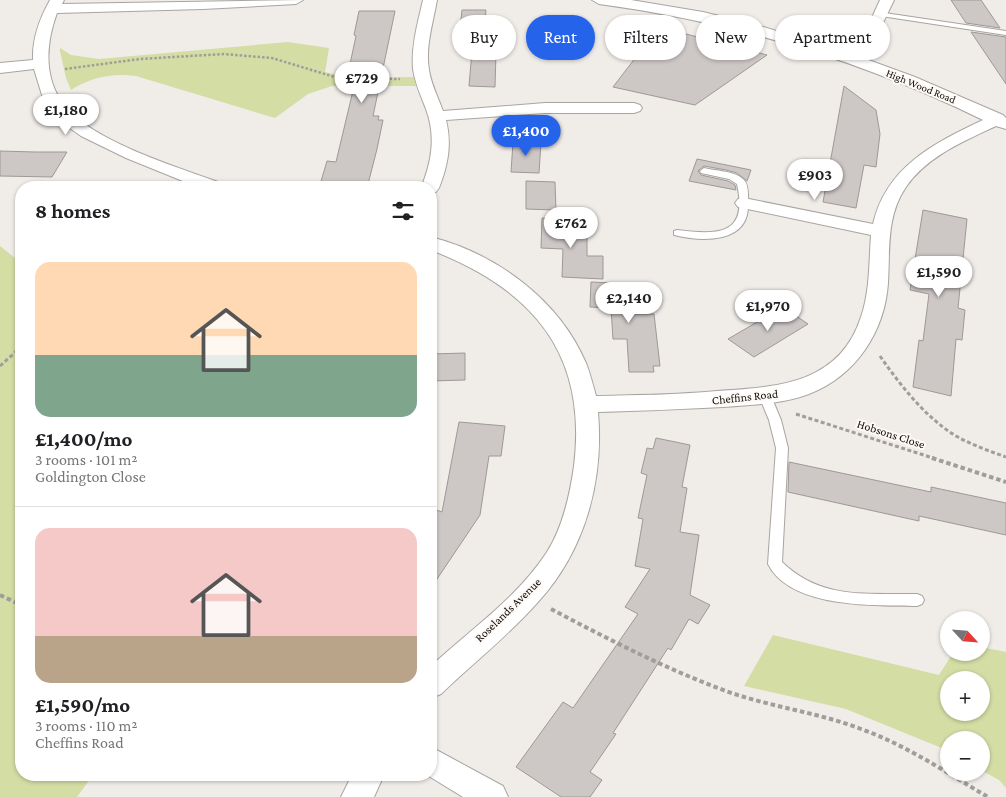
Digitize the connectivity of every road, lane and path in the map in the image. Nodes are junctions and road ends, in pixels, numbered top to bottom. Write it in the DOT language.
graph roads {
  1 [pos="296,0"];
  2 [pos="430,0"];
  3 [pos="599,0"];
  4 [pos="887,0"];
  5 [pos="54,4"];
  6 [pos="653,4"];
  7 [pos="881,14"];
  8 [pos="1006,33"];
  9 [pos="775,37"];
  10 [pos="851,60"];
  11 [pos="0,68"];
  12 [pos="41,69"];
  13 [pos="424,79"];
  14 [pos="634,108"];
  15 [pos="437,116"];
  16 [pos="1001,122"];
  17 [pos="704,171"];
  18 [pos="200,181"];
  19 [pos="433,181"];
  20 [pos="744,204"];
  21 [pos="880,232"];
  22 [pos="677,233"];
  23 [pos="437,245"];
  24 [pos="865,335"];
  25 [pos="15,352"];
  26 [pos="1,364"];
  27 [pos="767,401"];
  28 [pos="587,404"];
  29 [pos="1006,457"];
  30 [pos="1006,482"];
  31 [pos="0,595"];
  32 [pos="527,595"];
  33 [pos="917,600"];
  34 [pos="15,602"];
  35 [pos="437,679"];
  36 [pos="437,765"];
  37 [pos="366,781"];
  38 [pos="357,797"];
  39 [pos="492,797"];
  40 [pos="988,797"];
  1 -- 5 [label="street"];
  2 -- 13 [label="street"];
  3 -- 6 [label="street, High Wood Road"];
  4 -- 7 [label="street"];
  5 -- 12 [label="street"];
  6 -- 9 [label="street, High Wood Road"];
  7 -- 8 [label="lane"];
  10 -- 16 [label="street, High Wood Road"];
  11 -- 12 [label="street"];
  12 -- 13 [label="path"];
  12 -- 18 [label="street"];
  13 -- 15 [label="street"];
  14 -- 15 [label="street"];
  15 -- 19 [label="street"];
  16 -- 21 [label="street, Cheffins Road"];
  17 -- 20 [label="lane"];
  20 -- 21 [label="street"];
  20 -- 22 [label="lane"];
  21 -- 24 [label="street, Cheffins Road"];
  23 -- 28 [label="street, Roselands Avenue"];
  24 -- 27 [label="street, Cheffins Road"];
  24 -- 29 [label="path"];
  25 -- 26 [label="path"];
  27 -- 28 [label="street, Cheffins Road"];
  27 -- 30 [label="path, Hobsons Close"];
  27 -- 33 [label="lane"];
  28 -- 32 [label="street, Roselands Avenue"];
  31 -- 34 [label="path"];
  32 -- 35 [label="street, Roselands Avenue"];
  32 -- 40 [label="path"];
  36 -- 39 [label="street"];
  37 -- 38 [label="street"];
}
